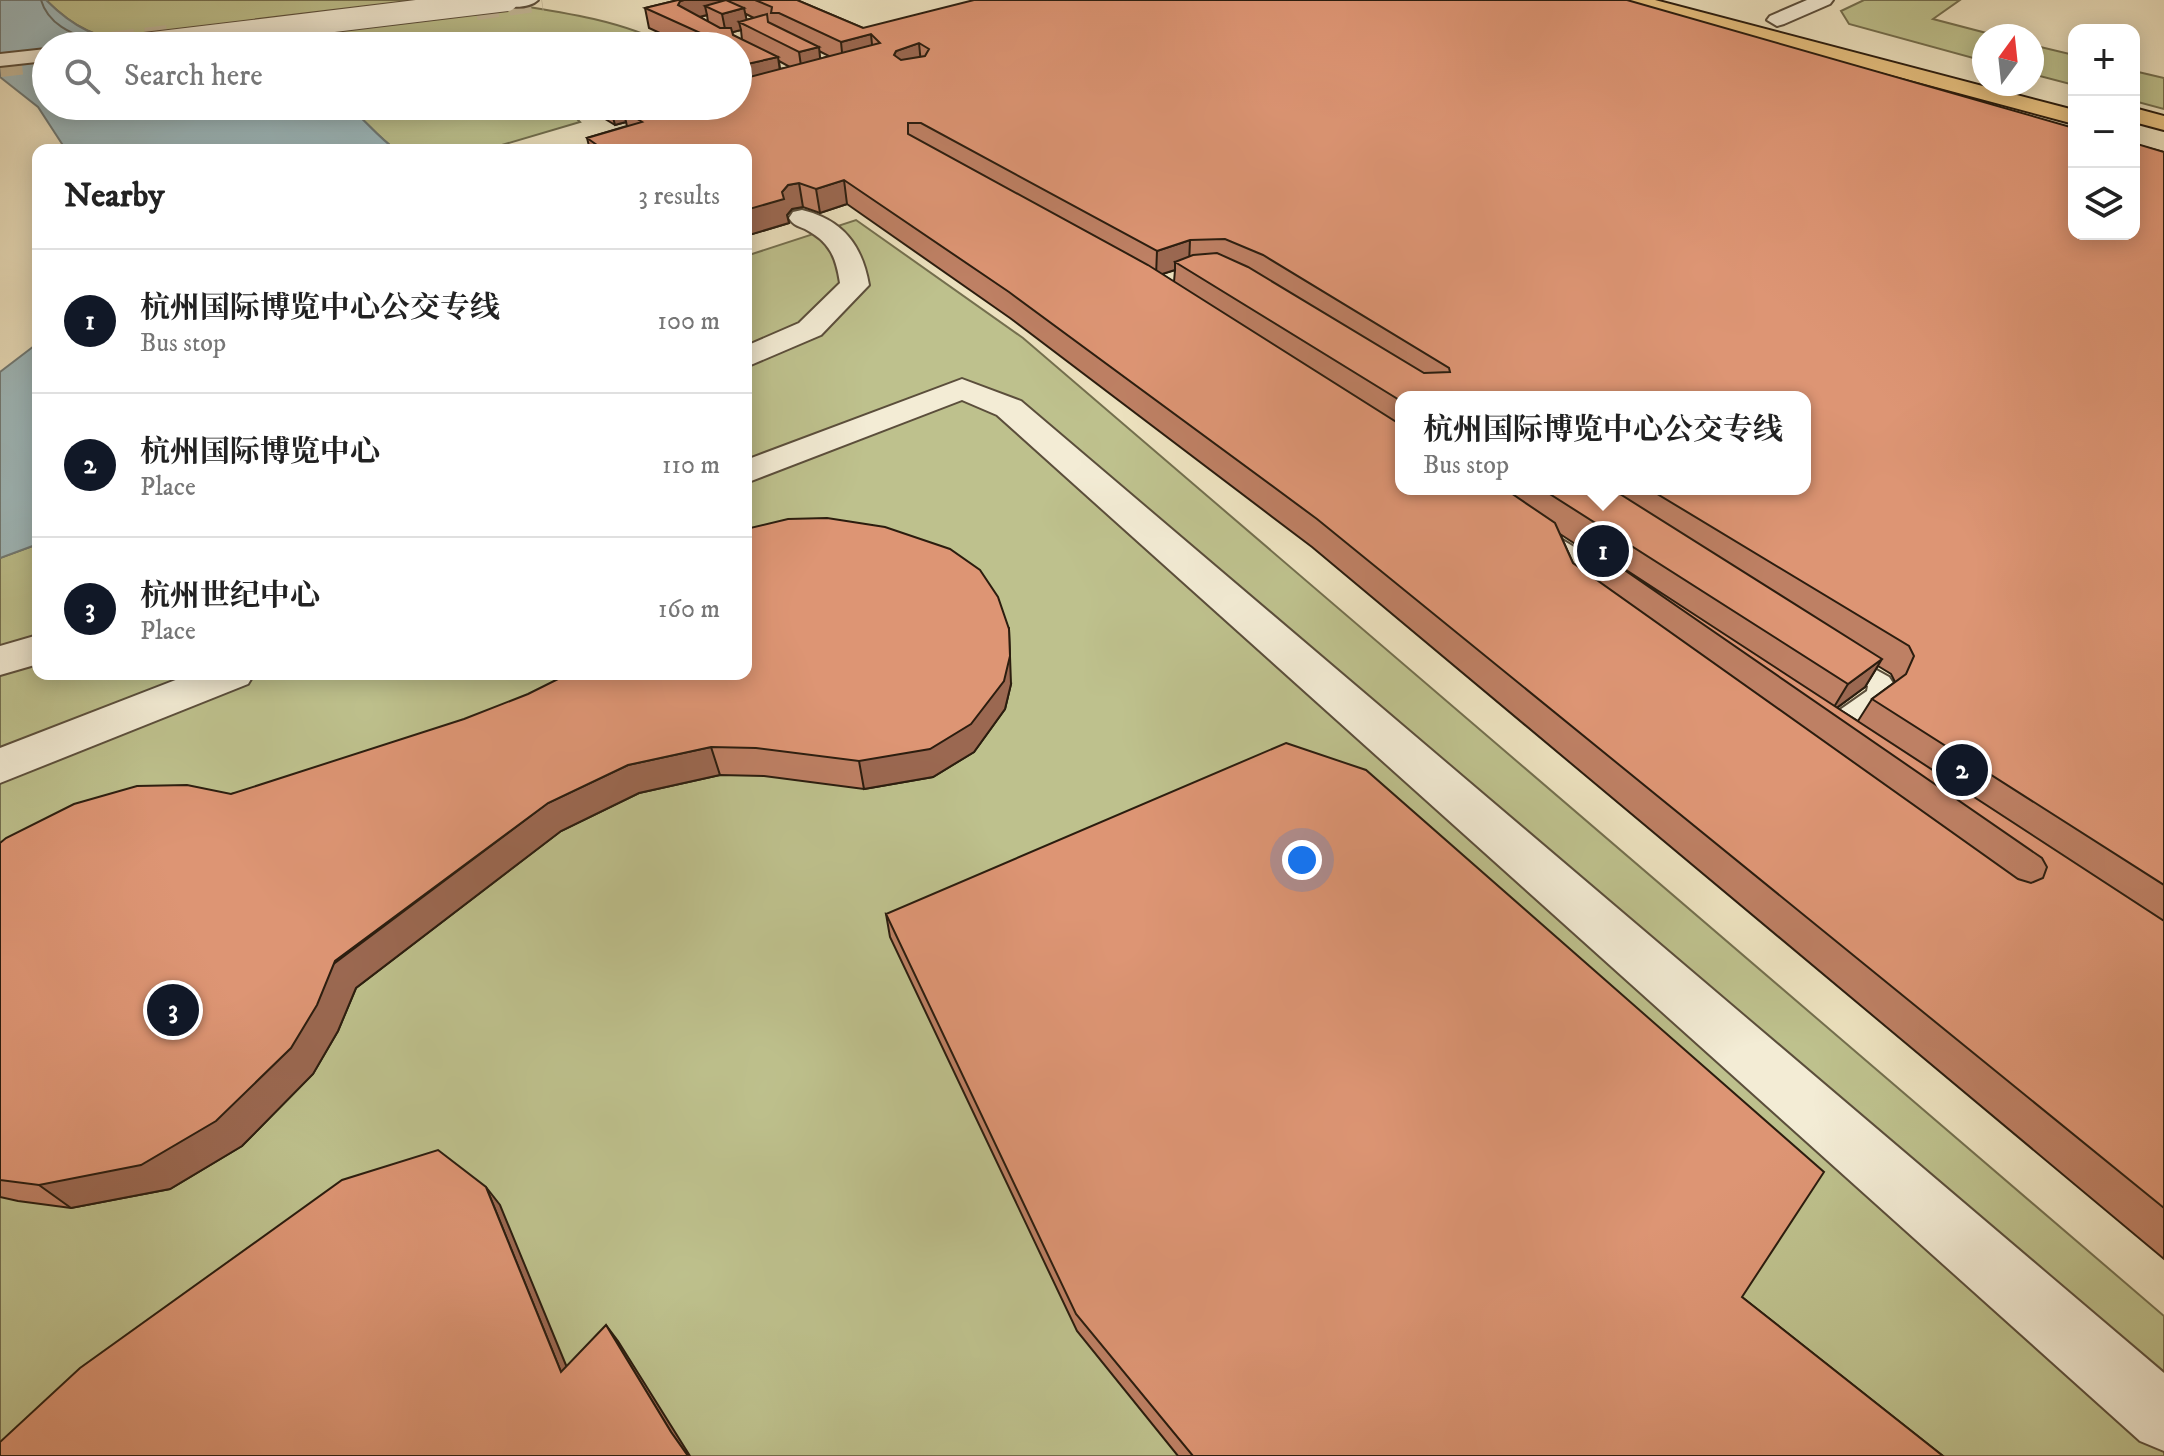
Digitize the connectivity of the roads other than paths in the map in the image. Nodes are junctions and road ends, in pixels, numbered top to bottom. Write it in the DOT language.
graph roads {
  1 [pos="506,0"];
  2 [pos="528,0"];
  3 [pos="1633,0"];
  4 [pos="1698,0"];
  5 [pos="1823,0"];
  6 [pos="1777,20"];
  7 [pos="253,32"];
  8 [pos="32,57"];
  9 [pos="0,60"];
  10 [pos="1972,72"];
  11 [pos="2044,91"];
  12 [pos="2068,97"];
  13 [pos="2068,115"];
  14 [pos="2140,117"];
  15 [pos="2164,123"];
  16 [pos="2140,135"];
  17 [pos="2164,141"];
  18 [pos="802,218"];
  19 [pos="752,355"];
  20 [pos="752,470"];
  21 [pos="1520,519"];
  22 [pos="1556,542"];
  23 [pos="1573,583"];
  24 [pos="1635,595"];
  25 [pos="32,651"];
  26 [pos="1830,651"];
  27 [pos="0,661"];
  28 [pos="218,680"];
  29 [pos="1858,744"];
  30 [pos="0,766"];
  31 [pos="2164,1417"];
  1 -- 2 [label="street"];
  1 -- 7 [label="street, bridge"];
  3 -- 13 [label="main road"];
  4 -- 6 [label="main road"];
  5 -- 6 [label="street"];
  6 -- 10 [label="main road"];
  8 -- 9 [label="street"];
  11 -- 12 [label="main road"];
  14 -- 15 [label="main road"];
  16 -- 17 [label="main road"];
  18 -- 19 [label="street"];
  20 -- 31 [label="street"];
  21 -- 22 [label="lane"];
  22 -- 23 [label="lane"];
  22 -- 24 [label="lane"];
  25 -- 27 [label="street"];
  26 -- 29 [label="lane"];
  28 -- 30 [label="street"];
}
